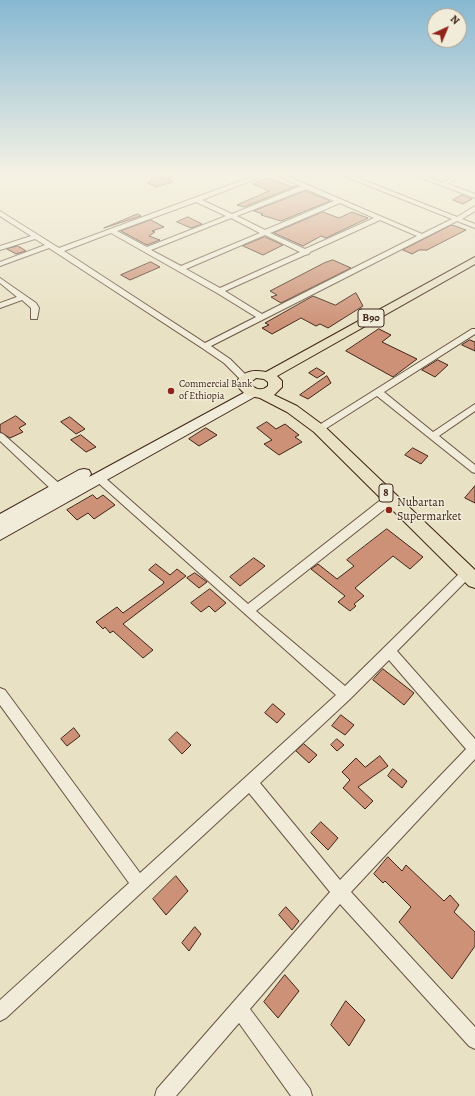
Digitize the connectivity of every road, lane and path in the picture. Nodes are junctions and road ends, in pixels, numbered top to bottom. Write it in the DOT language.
graph roads {
  1 [pos="19,225"];
  2 [pos="127,225"];
  3 [pos="209,225"];
  4 [pos="250,225"];
  5 [pos="284,225"];
  6 [pos="364,225"];
  7 [pos="396,225"];
  8 [pos="444,225"];
  9 [pos="112,231"];
  10 [pos="266,233"];
  11 [pos="36,236"];
  12 [pos="422,236"];
  13 [pos="50,245"];
  14 [pos="0,248"];
  15 [pos="146,250"];
  16 [pos="58,251"];
  17 [pos="307,253"];
  18 [pos="475,260"];
  19 [pos="0,264"];
  20 [pos="475,268"];
  21 [pos="180,269"];
  22 [pos="0,280"];
  23 [pos="220,291"];
  24 [pos="23,297"];
  25 [pos="0,306"];
  26 [pos="34,317"];
  27 [pos="262,318"];
  28 [pos="475,331"];
  29 [pos="205,346"];
  30 [pos="259,384"];
  31 [pos="379,393"];
  32 [pos="475,407"];
  33 [pos="319,429"];
  34 [pos="0,436"];
  35 [pos="433,436"];
  36 [pos="475,470"];
  37 [pos="99,478"];
  38 [pos="57,488"];
  39 [pos="391,498"];
  40 [pos="0,521"];
  41 [pos="0,534"];
  42 [pos="471,577"];
  43 [pos="248,611"];
  44 [pos="390,652"];
  45 [pos="0,694"];
  46 [pos="346,695"];
  47 [pos="475,749"];
  48 [pos="250,782"];
  49 [pos="139,884"];
  50 [pos="340,892"];
  51 [pos="239,1009"];
  52 [pos="0,1012"];
  53 [pos="475,1040"];
  54 [pos="164,1096"];
  55 [pos="303,1096"];
  1 -- 11 [label="street"];
  2 -- 9 [label="street"];
  3 -- 15 [label="street"];
  4 -- 10 [label="street"];
  5 -- 10 [label="street"];
  6 -- 17 [label="street"];
  7 -- 12 [label="street"];
  8 -- 12 [label="street"];
  9 -- 15 [label="street"];
  9 -- 16 [label="street"];
  10 -- 17 [label="street"];
  10 -- 21 [label="street"];
  11 -- 13 [label="street"];
  11 -- 14 [label="street"];
  12 -- 27 [label="street"];
  13 -- 16 [label="street"];
  13 -- 19 [label="street"];
  15 -- 21 [label="street"];
  16 -- 29 [label="street"];
  17 -- 23 [label="street"];
  18 -- 30 [label="main road, B90"];
  20 -- 30 [label="main road, B90"];
  21 -- 23 [label="street"];
  22 -- 24 [label="street"];
  23 -- 27 [label="street"];
  24 -- 25 [label="street"];
  24 -- 26 [label="street"];
  27 -- 29 [label="street"];
  28 -- 31 [label="street"];
  29 -- 30 [label="street"];
  30 -- 33 [label="main road, 8"];
  30 -- 37 [label="main road"];
  30 -- 38 [label="main road"];
  31 -- 33 [label="street"];
  31 -- 35 [label="street"];
  32 -- 35 [label="street"];
  33 -- 39 [label="main road, 8"];
  34 -- 38 [label="street"];
  35 -- 36 [label="street"];
  37 -- 41 [label="main road"];
  37 -- 43 [label="street"];
  38 -- 40 [label="main road"];
  39 -- 42 [label="main road, 8"];
  39 -- 43 [label="street"];
  42 -- 44 [label="street"];
  43 -- 46 [label="street"];
  44 -- 46 [label="street"];
  44 -- 47 [label="street"];
  45 -- 49 [label="street"];
  46 -- 48 [label="street"];
  47 -- 50 [label="street"];
  48 -- 49 [label="street"];
  48 -- 50 [label="street"];
  49 -- 52 [label="street"];
  50 -- 51 [label="street"];
  50 -- 53 [label="street"];
  51 -- 54 [label="street"];
  51 -- 55 [label="street"];
}
